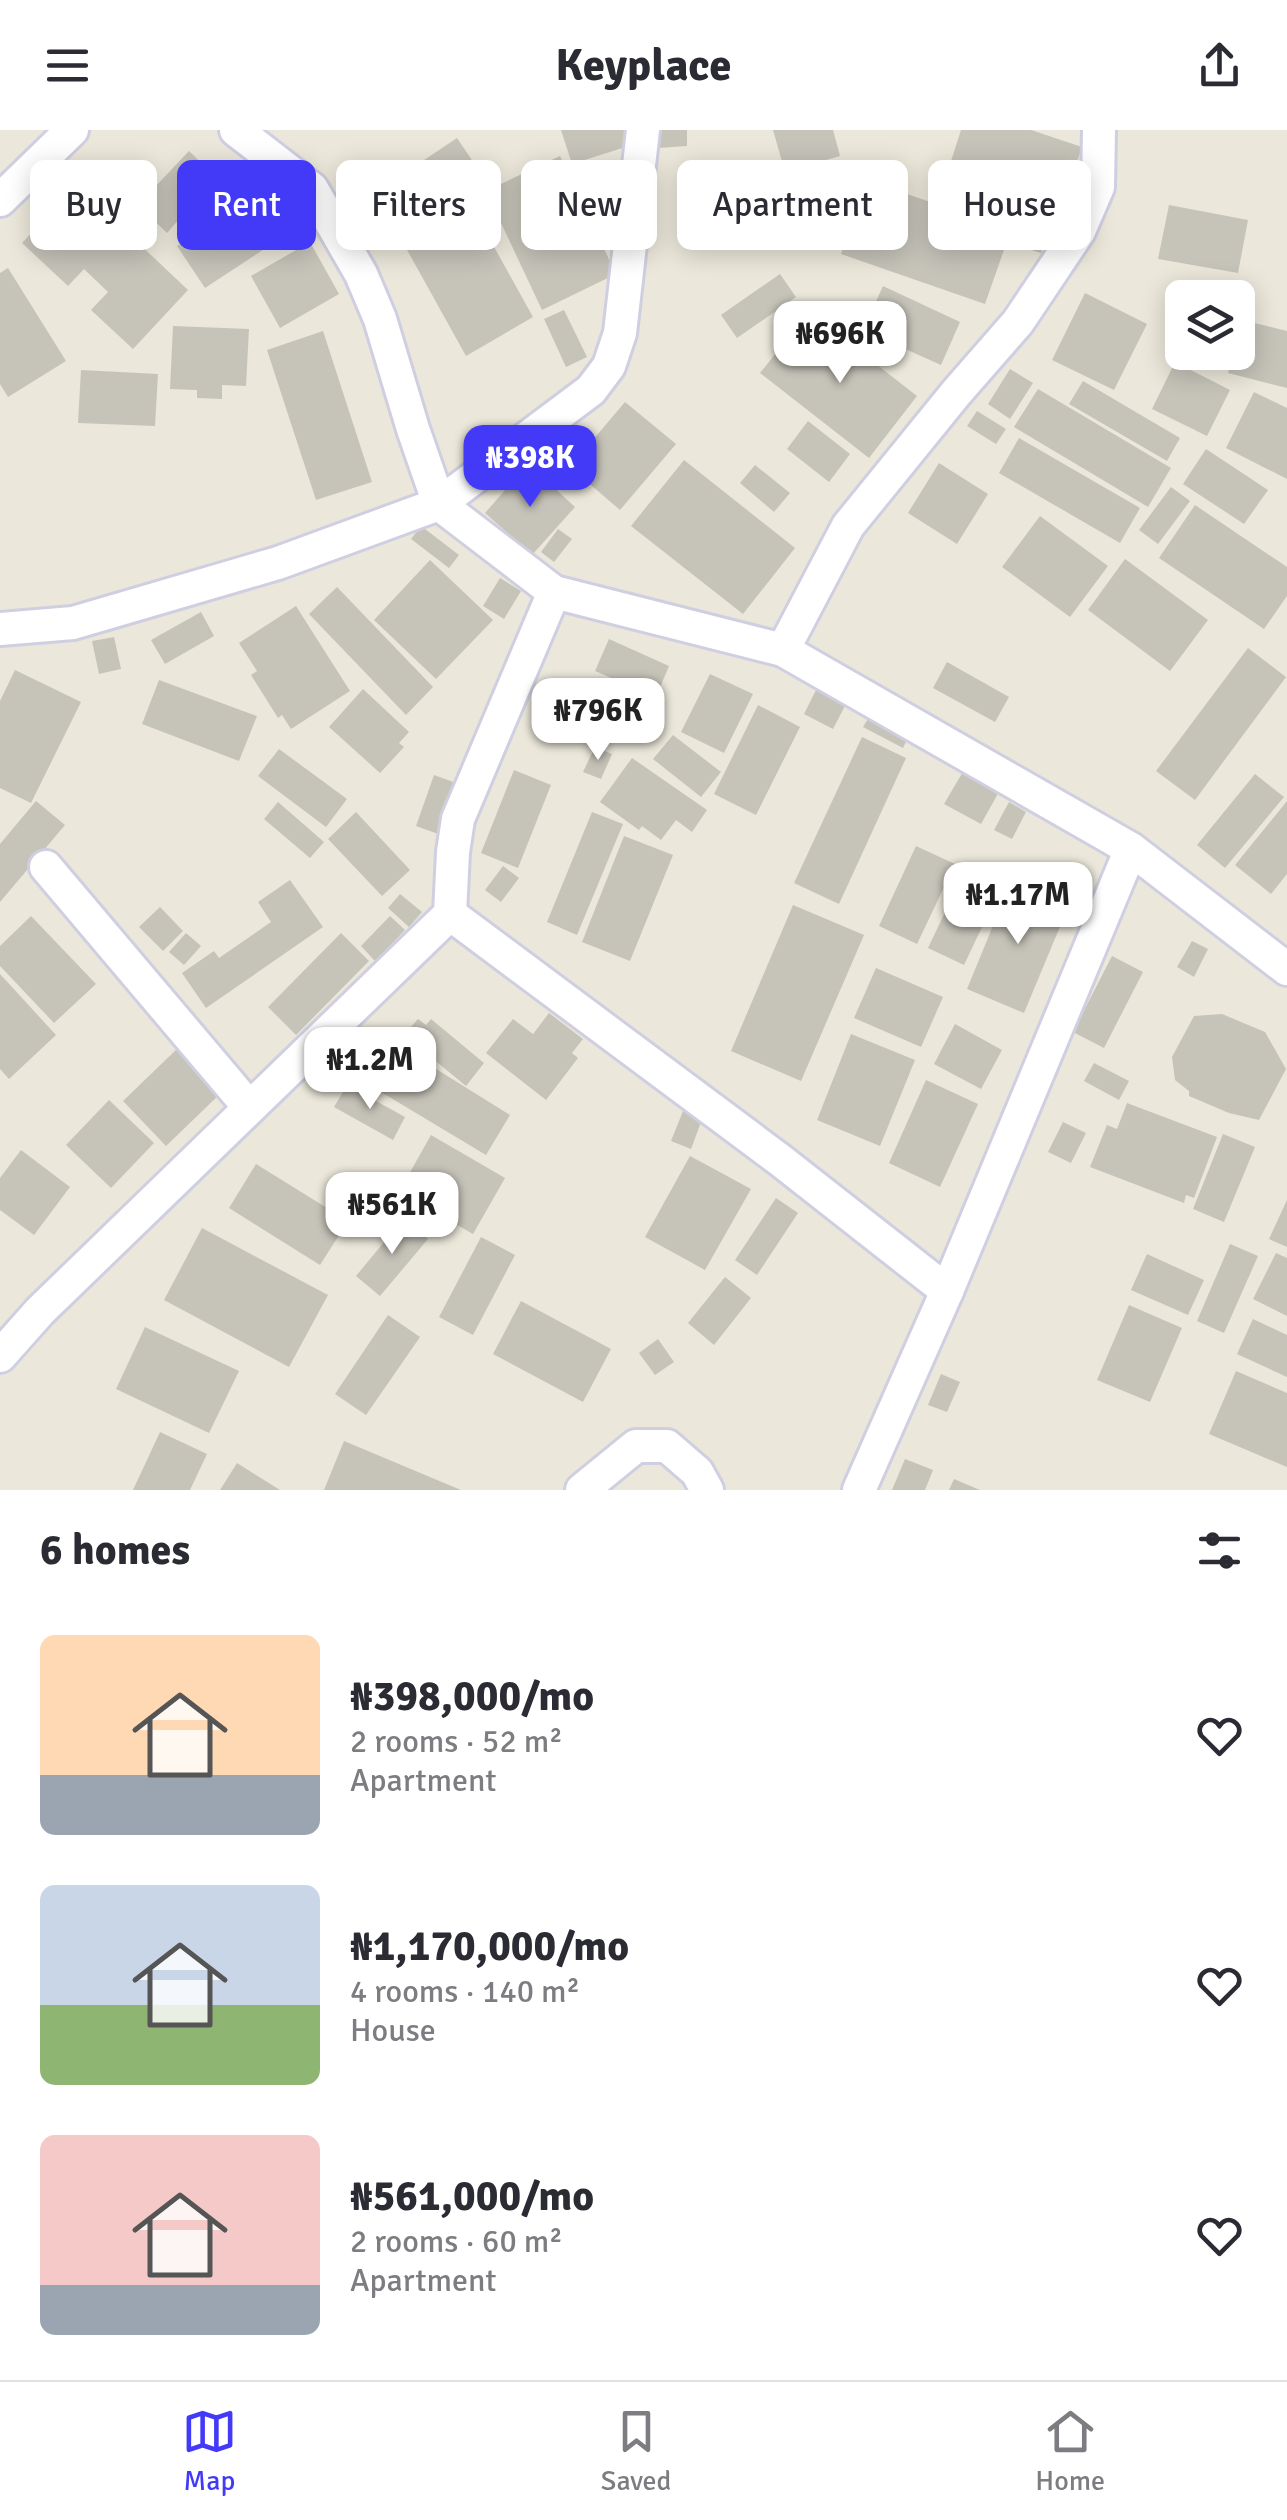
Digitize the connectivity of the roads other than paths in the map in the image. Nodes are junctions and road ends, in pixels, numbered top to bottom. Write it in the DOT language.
graph roads {
  1 [pos="72,130"];
  2 [pos="236,130"];
  3 [pos="643,130"];
  4 [pos="1099,130"];
  5 [pos="0,200"];
  6 [pos="439,504"];
  7 [pos="554,592"];
  8 [pos="0,629"];
  9 [pos="783,650"];
  10 [pos="1131,849"];
  11 [pos="46,867"];
  12 [pos="450,914"];
  13 [pos="1287,969"];
  14 [pos="248,1106"];
  15 [pos="947,1291"];
  16 [pos="0,1356"];
  17 [pos="582,1490"];
  18 [pos="706,1490"];
  19 [pos="859,1490"];
  1 -- 5 [label="street"];
  2 -- 6 [label="street"];
  3 -- 6 [label="street"];
  4 -- 9 [label="street"];
  6 -- 7 [label="street"];
  6 -- 8 [label="street"];
  7 -- 9 [label="street"];
  7 -- 12 [label="street"];
  9 -- 10 [label="street"];
  10 -- 13 [label="street"];
  10 -- 15 [label="street"];
  11 -- 14 [label="street"];
  12 -- 14 [label="street"];
  12 -- 15 [label="street"];
  14 -- 16 [label="street"];
  15 -- 19 [label="street"];
  17 -- 18 [label="street"];
}
